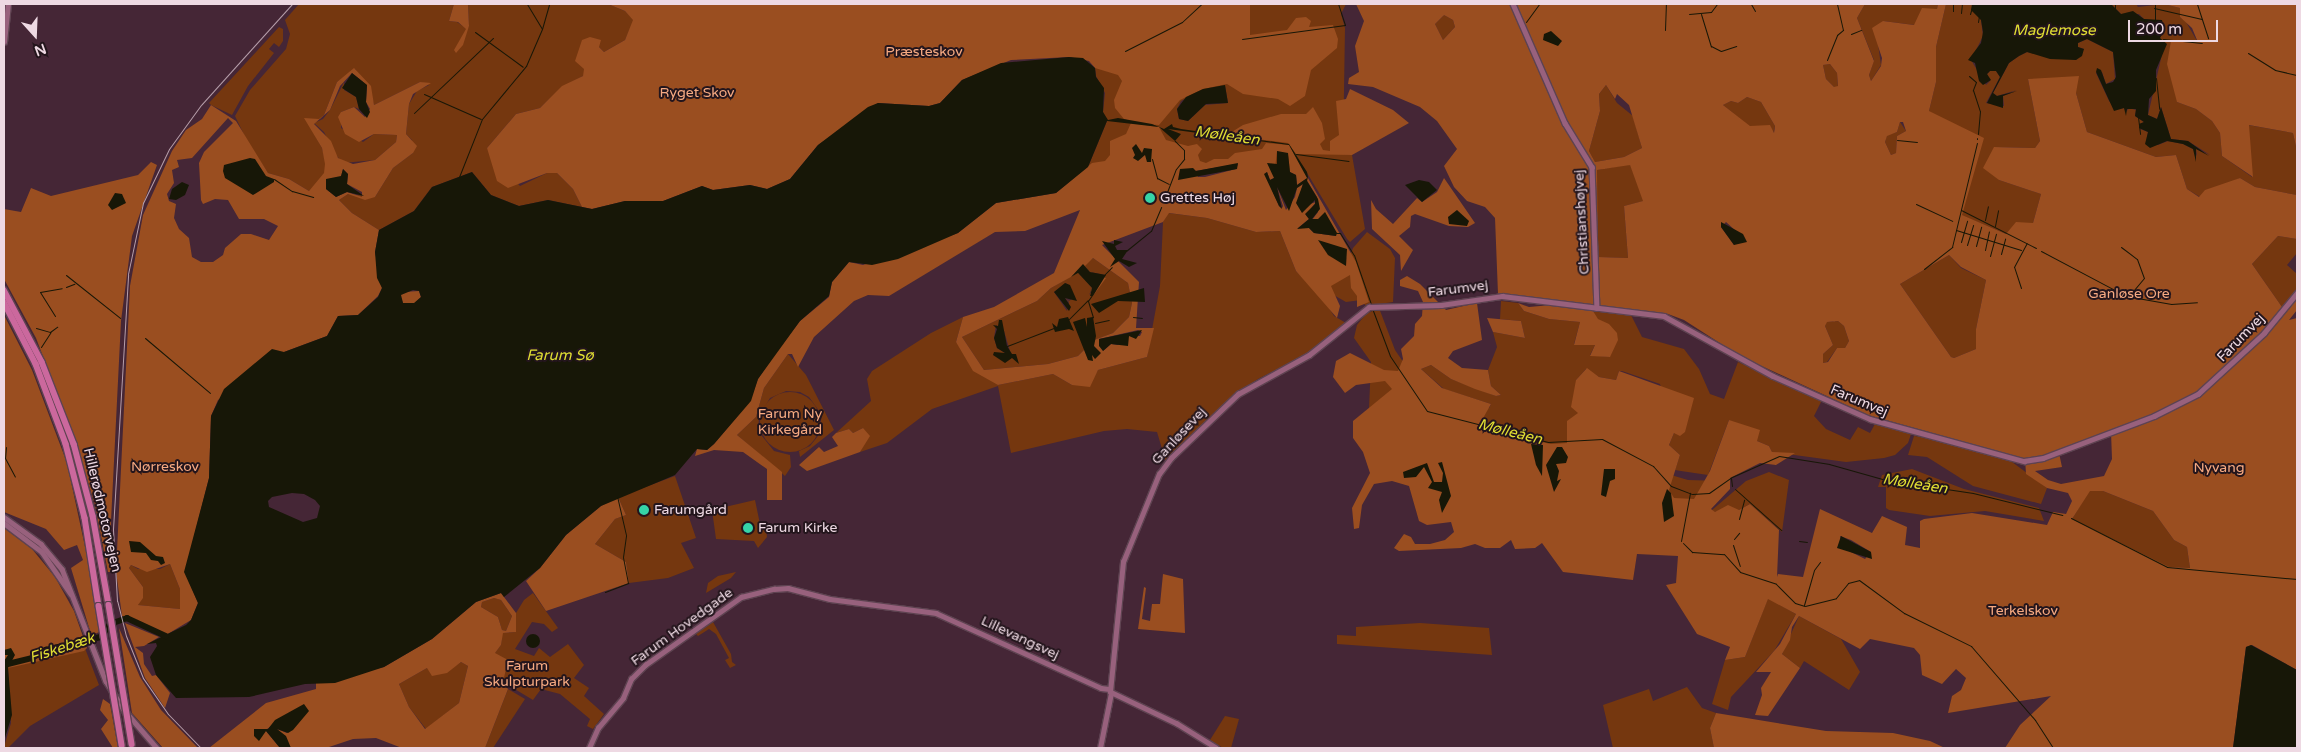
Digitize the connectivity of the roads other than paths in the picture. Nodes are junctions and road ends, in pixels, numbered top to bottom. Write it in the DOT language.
graph roads {
  1 [pos="8,4"];
  2 [pos="1513,4"];
  3 [pos="4,42"];
  4 [pos="4,290"];
  5 [pos="2297,293"];
  6 [pos="4,302"];
  7 [pos="1372,306"];
  8 [pos="1597,308"];
  9 [pos="4,517"];
  10 [pos="4,523"];
  11 [pos="798,590"];
  12 [pos="79,608"];
  13 [pos="1110,691"];
  14 [pos="132,746"];
  15 [pos="122,747"];
  16 [pos="158,748"];
  17 [pos="589,748"];
  18 [pos="1100,748"];
  19 [pos="1216,748"];
  1 -- 3 [label="street"];
  2 -- 8 [label="street, Christianshøjvej"];
  4 -- 14 [label="highway, Hillerødmotorvejen, bridge"];
  5 -- 8 [label="street, Farumvej"];
  6 -- 15 [label="highway, Hillerødmotorvejen, bridge"];
  7 -- 8 [label="street, Farumvej"];
  7 -- 13 [label="street, Ganløsevej"];
  9 -- 12 [label="street"];
  10 -- 12 [label="street"];
  11 -- 13 [label="street, Lillevangsvej"];
  11 -- 17 [label="street, Farum Hovedgade"];
  12 -- 16 [label="street"];
  13 -- 18 [label="street, Ganløsevej"];
  13 -- 19 [label="street, Lillevangsvej"];
}
